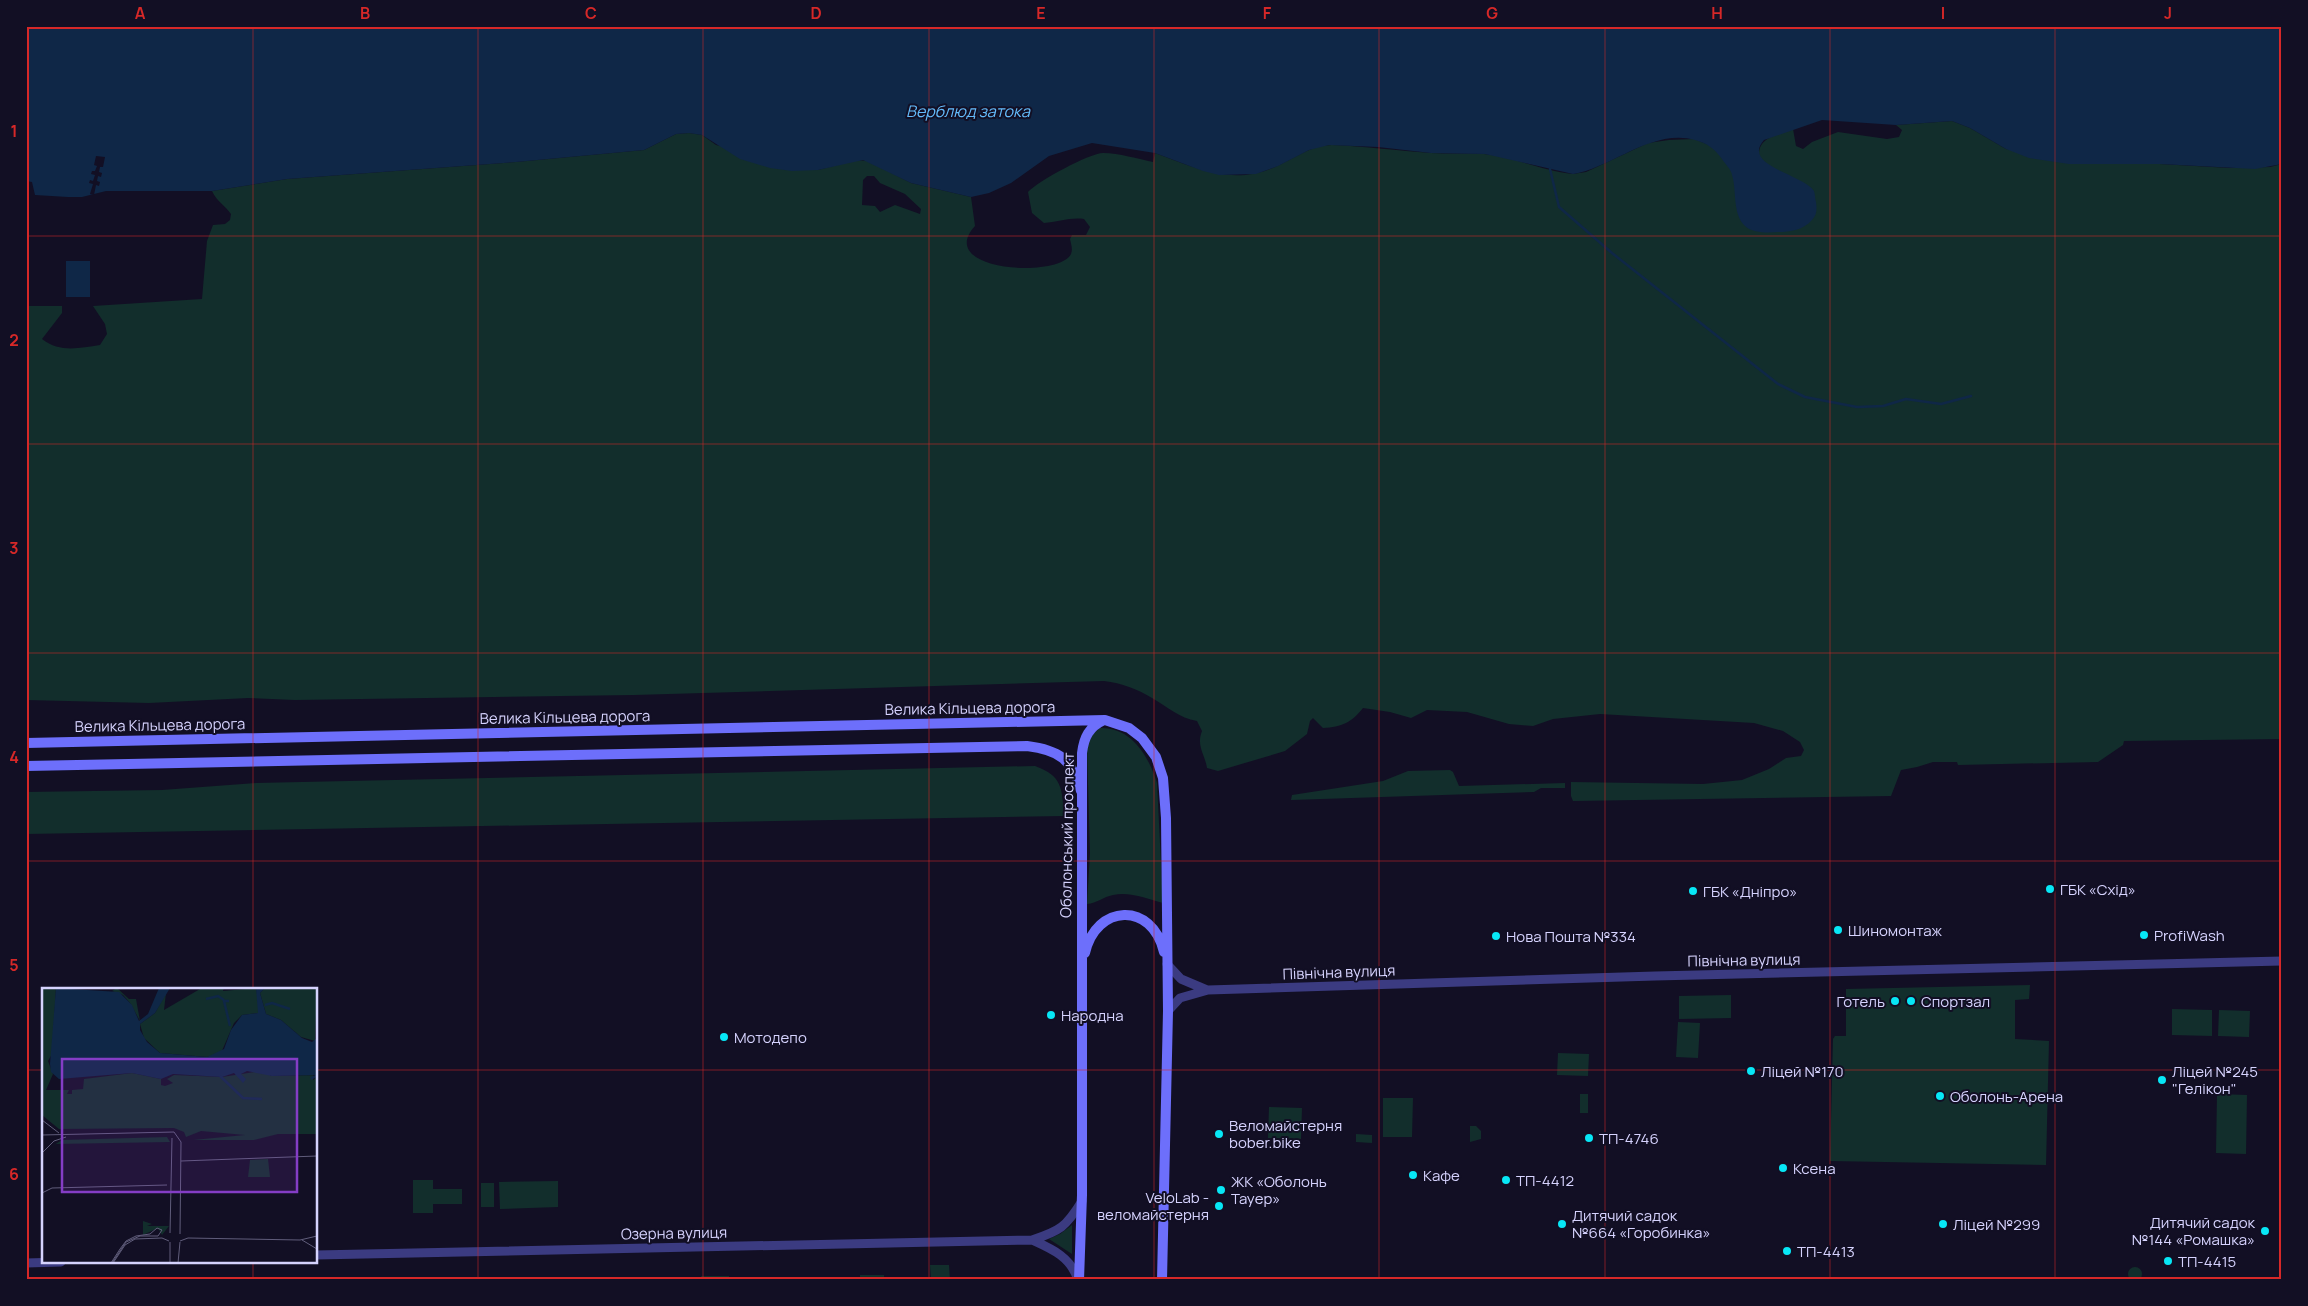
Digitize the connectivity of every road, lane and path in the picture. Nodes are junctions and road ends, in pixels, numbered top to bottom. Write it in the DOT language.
graph roads {
  1 [pos="1104,720"];
  2 [pos="29,743"];
  3 [pos="28,766"];
  4 [pos="1081,791"];
  5 [pos="2282,961"];
  6 [pos="1082,964"];
  7 [pos="1168,964"];
  8 [pos="1208,990"];
  9 [pos="1168,1011"];
  10 [pos="1082,1200"];
  11 [pos="1032,1240"];
  12 [pos="318,1255"];
  13 [pos="26,1263"];
  14 [pos="42,1263"];
  15 [pos="1078,1280"];
  16 [pos="1162,1280"];
  1 -- 2 [label="main road, Велика Кільцева дорога"];
  1 -- 4 [label="main road, Оболонський проспект"];
  1 -- 7 [label="main road"];
  3 -- 4 [label="main road"];
  4 -- 6 [label="main road, Оболонський проспект"];
  5 -- 8 [label="street, Північна вулиця"];
  6 -- 7 [label="main road"];
  6 -- 10 [label="main road, Оболонський проспект"];
  7 -- 8 [label="street, Північна вулиця"];
  7 -- 9 [label="main road"];
  8 -- 9 [label="street, Північна вулиця"];
  9 -- 16 [label="main road"];
  10 -- 11 [label="street"];
  10 -- 15 [label="main road, Оболонський проспект"];
  11 -- 12 [label="street, Озерна вулиця"];
  11 -- 15 [label="street"];
  13 -- 14 [label="street"];
}
